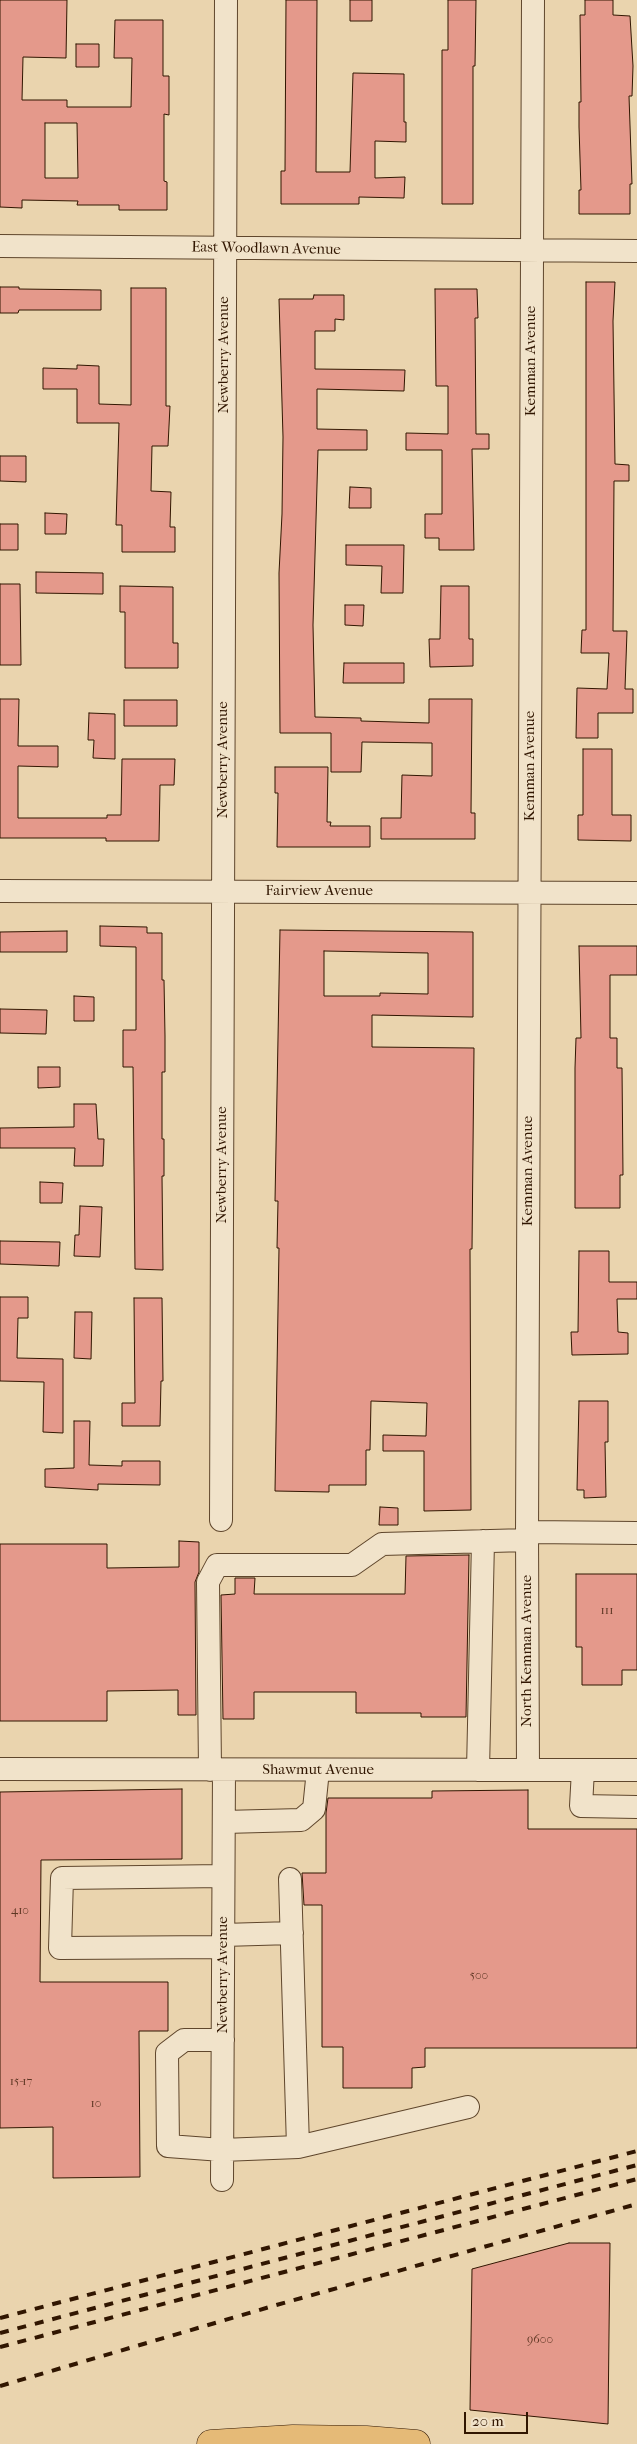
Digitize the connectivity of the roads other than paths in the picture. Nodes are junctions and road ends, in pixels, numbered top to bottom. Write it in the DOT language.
graph roads {
  1 [pos="226,0"];
  2 [pos="533,0"];
  3 [pos="0,246"];
  4 [pos="224,248"];
  5 [pos="532,251"];
  6 [pos="637,251"];
  7 [pos="0,891"];
  8 [pos="222,891"];
  9 [pos="529,892"];
  10 [pos="637,893"];
  11 [pos="221,1520"];
  12 [pos="637,1532"];
  13 [pos="527,1536"];
  14 [pos="483,1541"];
  15 [pos="0,1769"];
  16 [pos="217,1770"];
  17 [pos="318,1770"];
  18 [pos="478,1770"];
  19 [pos="528,1770"];
  20 [pos="583,1770"];
  21 [pos="637,1770"];
  22 [pos="637,1807"];
  23 [pos="224,1822"];
  24 [pos="223,1876"];
  25 [pos="290,1879"];
  26 [pos="292,1933"];
  27 [pos="223,1941"];
  28 [pos="223,2040"];
  29 [pos="468,2107"];
  30 [pos="298,2147"];
  31 [pos="222,2150"];
  32 [pos="222,2180"];
  33 [pos="211,2444"];
  34 [pos="416,2444"];
  1 -- 4 [label="street, Newberry Avenue"];
  2 -- 5 [label="street, Kemman Avenue"];
  3 -- 4 [label="street, East Woodlawn Avenue"];
  4 -- 5 [label="street, East Woodlawn Avenue"];
  4 -- 8 [label="street, Newberry Avenue"];
  5 -- 6 [label="street, East Woodlawn Avenue"];
  5 -- 9 [label="street, Kemman Avenue"];
  7 -- 8 [label="street, Fairview Avenue"];
  8 -- 9 [label="street, Fairview Avenue"];
  8 -- 11 [label="street, Newberry Avenue"];
  9 -- 10 [label="street, Fairview Avenue"];
  9 -- 13 [label="street, Kemman Avenue"];
  12 -- 13 [label="street"];
  13 -- 14 [label="street"];
  13 -- 19 [label="street, North Kemman Avenue"];
  14 -- 16 [label="street, Newberry Avenue"];
  14 -- 18 [label="street"];
  15 -- 16 [label="street, Shawmut Avenue"];
  16 -- 17 [label="street, Shawmut Avenue"];
  16 -- 23 [label="street, Newberry Avenue"];
  17 -- 18 [label="street, Shawmut Avenue"];
  17 -- 23 [label="street"];
  18 -- 19 [label="street, Shawmut Avenue"];
  19 -- 20 [label="street, Shawmut Avenue"];
  20 -- 21 [label="street, Shawmut Avenue"];
  20 -- 22 [label="street"];
  23 -- 24 [label="street, Newberry Avenue"];
  24 -- 27 [label="street, Newberry Avenue"];
  24 -- 27 [label="street"];
  25 -- 26 [label="street"];
  26 -- 27 [label="street"];
  26 -- 30 [label="street"];
  27 -- 28 [label="street, Newberry Avenue"];
  28 -- 31 [label="street, Newberry Avenue"];
  28 -- 31 [label="street"];
  29 -- 30 [label="street"];
  30 -- 31 [label="street"];
  31 -- 32 [label="street, Newberry Avenue"];
  33 -- 34 [label="main road"];
}
